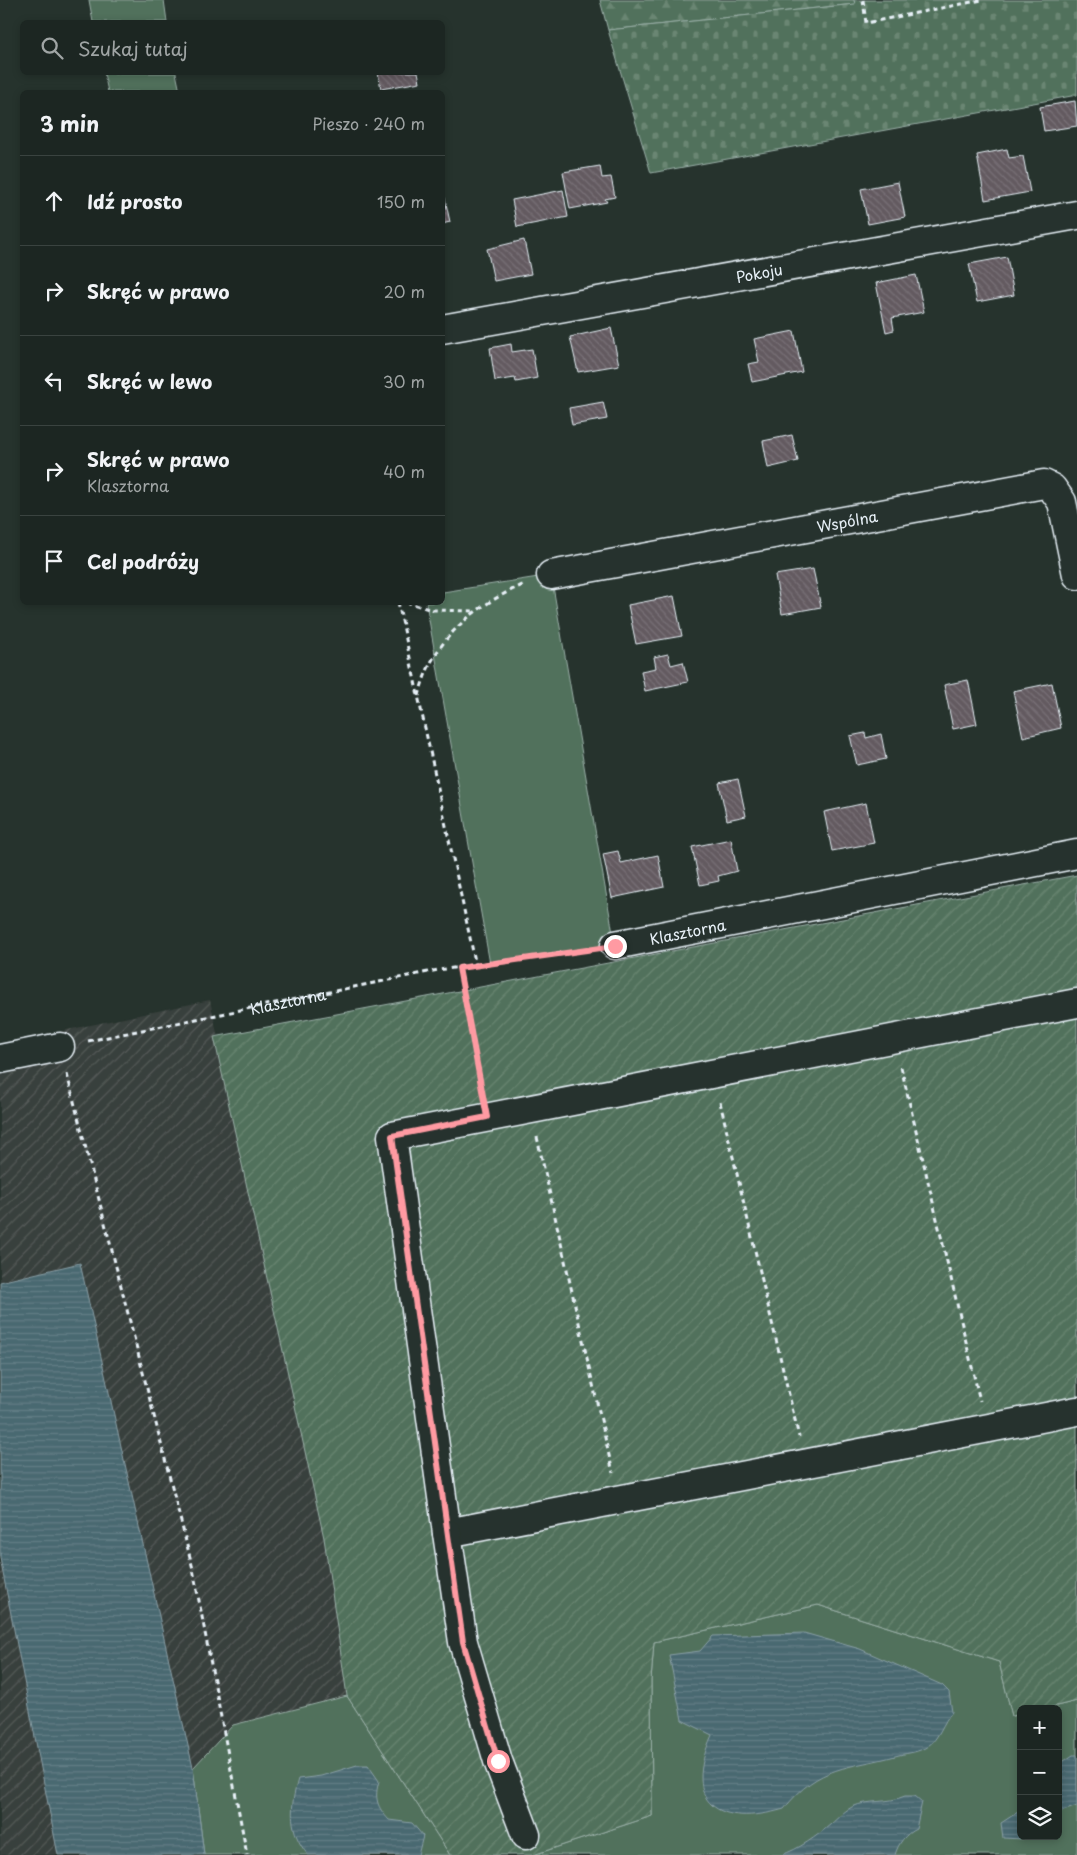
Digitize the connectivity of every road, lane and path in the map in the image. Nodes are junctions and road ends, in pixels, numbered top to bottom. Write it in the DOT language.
graph roads {
  1 [pos="863,0"];
  2 [pos="982,0"];
  3 [pos="1077,215"];
  4 [pos="445,328"];
  5 [pos="551,575"];
  6 [pos="1077,576"];
  7 [pos="399,605"];
  8 [pos="416,605"];
  9 [pos="474,611"];
  10 [pos="418,699"];
  11 [pos="1077,854"];
  12 [pos="615,946"];
  13 [pos="476,966"];
  14 [pos="459,968"];
  15 [pos="1077,1003"];
  16 [pos="894,1039"];
  17 [pos="60,1047"];
  18 [pos="0,1059"];
  19 [pos="713,1074"];
  20 [pos="531,1109"];
  21 [pos="487,1117"];
  22 [pos="1077,1411"];
  23 [pos="987,1428"];
  24 [pos="805,1464"];
  25 [pos="620,1500"];
  26 [pos="447,1533"];
  27 [pos="526,1835"];
  28 [pos="247,1855"];
  1 -- 2 [label="path"];
  3 -- 4 [label="street, Pokoju"];
  5 -- 6 [label="street, Wspólna"];
  5 -- 9 [label="path"];
  7 -- 10 [label="path"];
  8 -- 9 [label="path"];
  9 -- 10 [label="path"];
  10 -- 13 [label="path"];
  11 -- 12 [label="street, Klasztorna"];
  12 -- 13 [label="path, Klasztorna"];
  13 -- 14 [label="path, Klasztorna"];
  14 -- 17 [label="path, Klasztorna"];
  14 -- 21 [label="path"];
  15 -- 16 [label="street"];
  16 -- 19 [label="street"];
  16 -- 23 [label="path"];
  17 -- 18 [label="street"];
  17 -- 28 [label="path"];
  19 -- 20 [label="street"];
  19 -- 24 [label="path"];
  20 -- 21 [label="street"];
  20 -- 25 [label="path"];
  21 -- 26 [label="street"];
  22 -- 23 [label="street"];
  23 -- 24 [label="street"];
  24 -- 25 [label="street"];
  25 -- 26 [label="street"];
  26 -- 27 [label="street"];
}
